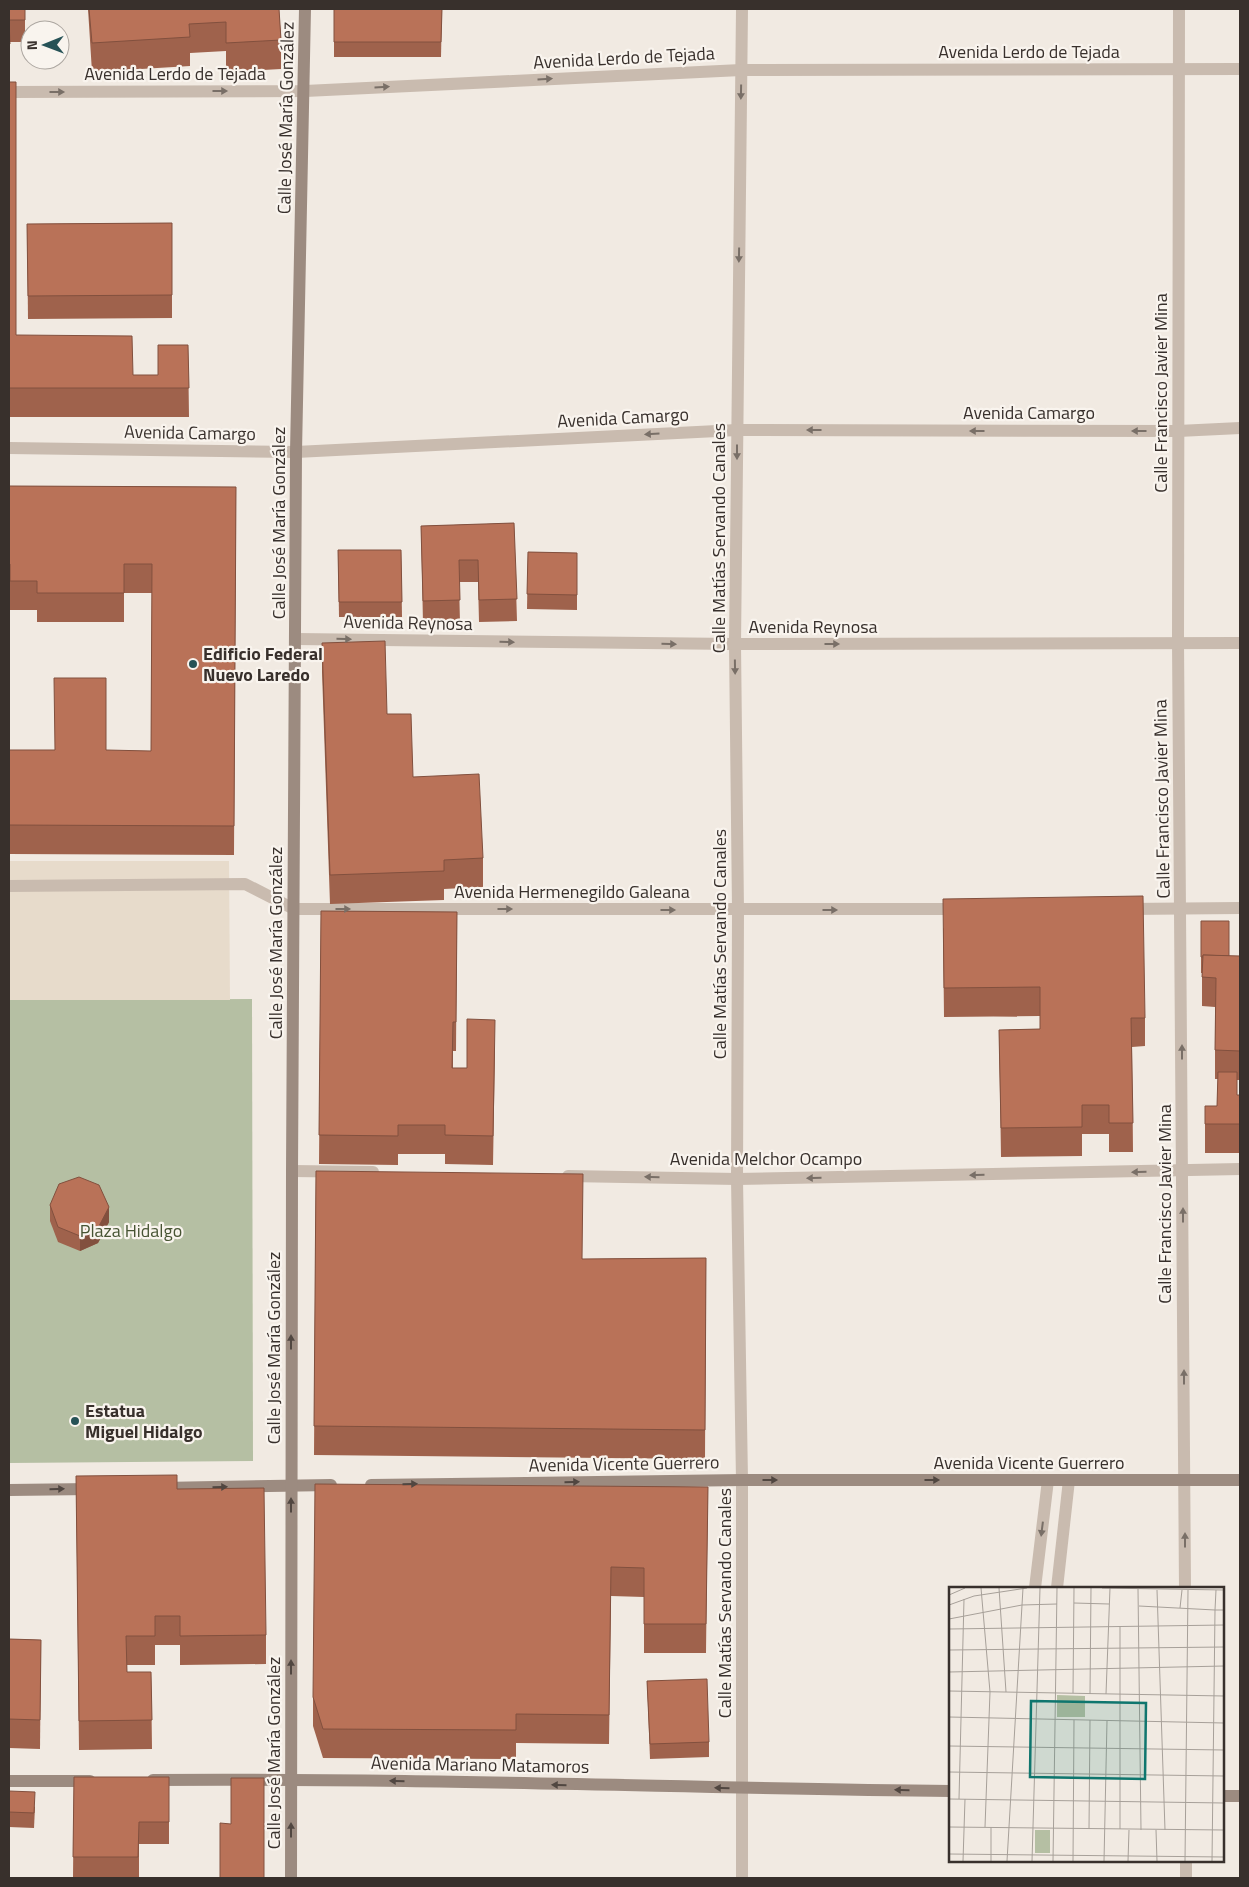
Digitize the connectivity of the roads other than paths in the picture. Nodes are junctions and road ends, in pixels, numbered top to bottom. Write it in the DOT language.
graph roads {
  1 [pos="305,9"];
  2 [pos="742,9"];
  3 [pos="1179,9"];
  4 [pos="1179,69"];
  5 [pos="1240,69"];
  6 [pos="741,70"];
  7 [pos="304,91"];
  8 [pos="9,92"];
  9 [pos="1240,428"];
  10 [pos="737,430"];
  11 [pos="1178,431"];
  12 [pos="9,448"];
  13 [pos="296,452"];
  14 [pos="296,639"];
  15 [pos="1178,642"];
  16 [pos="1240,642"];
  17 [pos="735,644"];
  18 [pos="9,886"];
  19 [pos="1240,908"];
  20 [pos="294,909"];
  21 [pos="974,909"];
  22 [pos="1112,909"];
  23 [pos="1181,909"];
  24 [pos="738,910"];
  25 [pos="1240,1169"];
  26 [pos="292,1171"];
  27 [pos="1182,1171"];
  28 [pos="381,1172"];
  29 [pos="559,1176"];
  30 [pos="737,1179"];
  31 [pos="742,1480"];
  32 [pos="1048,1480"];
  33 [pos="1068,1480"];
  34 [pos="1185,1480"];
  35 [pos="1240,1480"];
  36 [pos="340,1485"];
  37 [pos="360,1485"];
  38 [pos="291,1486"];
  39 [pos="145,1488"];
  40 [pos="106,1489"];
  41 [pos="9,1490"];
  42 [pos="1034,1587"];
  43 [pos="1057,1587"];
  44 [pos="1185,1587"];
  45 [pos="291,1779"];
  46 [pos="106,1780"];
  47 [pos="145,1780"];
  48 [pos="9,1781"];
  49 [pos="742,1789"];
  50 [pos="949,1791"];
  51 [pos="1224,1796"];
  52 [pos="1240,1796"];
  53 [pos="1186,1862"];
  54 [pos="292,1878"];
  55 [pos="742,1878"];
  56 [pos="1186,1878"];
  1 -- 7 [label="main road, Calle José María González"];
  2 -- 6 [label="street, Calle Matías Servando Canales"];
  3 -- 4 [label="street, Calle Francisco Javier Mina"];
  4 -- 5 [label="street, Avenida Lerdo de Tejada"];
  4 -- 6 [label="street, Avenida Lerdo de Tejada"];
  4 -- 11 [label="street, Calle Francisco Javier Mina"];
  7 -- 6 [label="street, Avenida Lerdo de Tejada, one-way"];
  6 -- 10 [label="street, Calle Matías Servando Canales, one-way"];
  8 -- 7 [label="street, Avenida Lerdo de Tejada, one-way"];
  7 -- 13 [label="main road, Calle José María González"];
  9 -- 11 [label="street, Avenida Camargo"];
  11 -- 10 [label="street, Avenida Camargo, one-way"];
  10 -- 13 [label="street, Avenida Camargo, one-way"];
  10 -- 17 [label="street, Calle Matías Servando Canales, one-way"];
  11 -- 15 [label="street, Calle Francisco Javier Mina"];
  12 -- 13 [label="street, Avenida Camargo"];
  13 -- 14 [label="main road, Calle José María González"];
  14 -- 17 [label="street, Avenida Reynosa, one-way"];
  14 -- 20 [label="main road, Calle José María González"];
  15 -- 16 [label="street, Avenida Reynosa"];
  17 -- 15 [label="street, Avenida Reynosa, one-way"];
  15 -- 23 [label="street, Calle Francisco Javier Mina"];
  17 -- 24 [label="street, Calle Matías Servando Canales, one-way"];
  18 -- 20 [label="street"];
  19 -- 23 [label="street"];
  20 -- 24 [label="street, Avenida Hermenegildo Galeana, one-way"];
  20 -- 26 [label="main road, Calle José María González"];
  24 -- 21 [label="street, Avenida Hermenegildo Galeana, one-way"];
  22 -- 23 [label="street"];
  27 -- 23 [label="street, Calle Francisco Javier Mina, one-way"];
  24 -- 30 [label="street, Calle Matías Servando Canales"];
  25 -- 27 [label="street, Avenida Melchor Ocampo"];
  26 -- 28 [label="street"];
  38 -- 26 [label="main road, Calle José María González, one-way"];
  27 -- 30 [label="street, Avenida Melchor Ocampo, one-way"];
  34 -- 27 [label="street, Calle Francisco Javier Mina, one-way"];
  30 -- 29 [label="street, Avenida Melchor Ocampo, one-way"];
  30 -- 31 [label="street, Calle Matías Servando Canales"];
  31 -- 32 [label="main road, Avenida Vicente Guerrero, one-way"];
  37 -- 31 [label="main road, Avenida Vicente Guerrero, one-way"];
  31 -- 49 [label="street, Calle Matías Servando Canales"];
  32 -- 33 [label="main road, Avenida Vicente Guerrero"];
  32 -- 42 [label="street, one-way"];
  33 -- 34 [label="main road, Avenida Vicente Guerrero"];
  33 -- 43 [label="street"];
  34 -- 35 [label="main road, Avenida Vicente Guerrero"];
  44 -- 34 [label="street, Calle Francisco Javier Mina, one-way"];
  36 -- 38 [label="main road"];
  39 -- 38 [label="main road, one-way"];
  45 -- 38 [label="main road, Calle José María González, one-way"];
  41 -- 40 [label="main road, one-way"];
  45 -- 47 [label="main road, Avenida Mariano Matamoros"];
  49 -- 45 [label="main road, Avenida Mariano Matamoros, one-way"];
  54 -- 45 [label="main road, Calle José María González, one-way"];
  46 -- 48 [label="main road"];
  50 -- 49 [label="main road, Avenida Mariano Matamoros, one-way"];
  49 -- 55 [label="street, Calle Matías Servando Canales"];
  51 -- 52 [label="main road"];
  53 -- 56 [label="street"];
}
